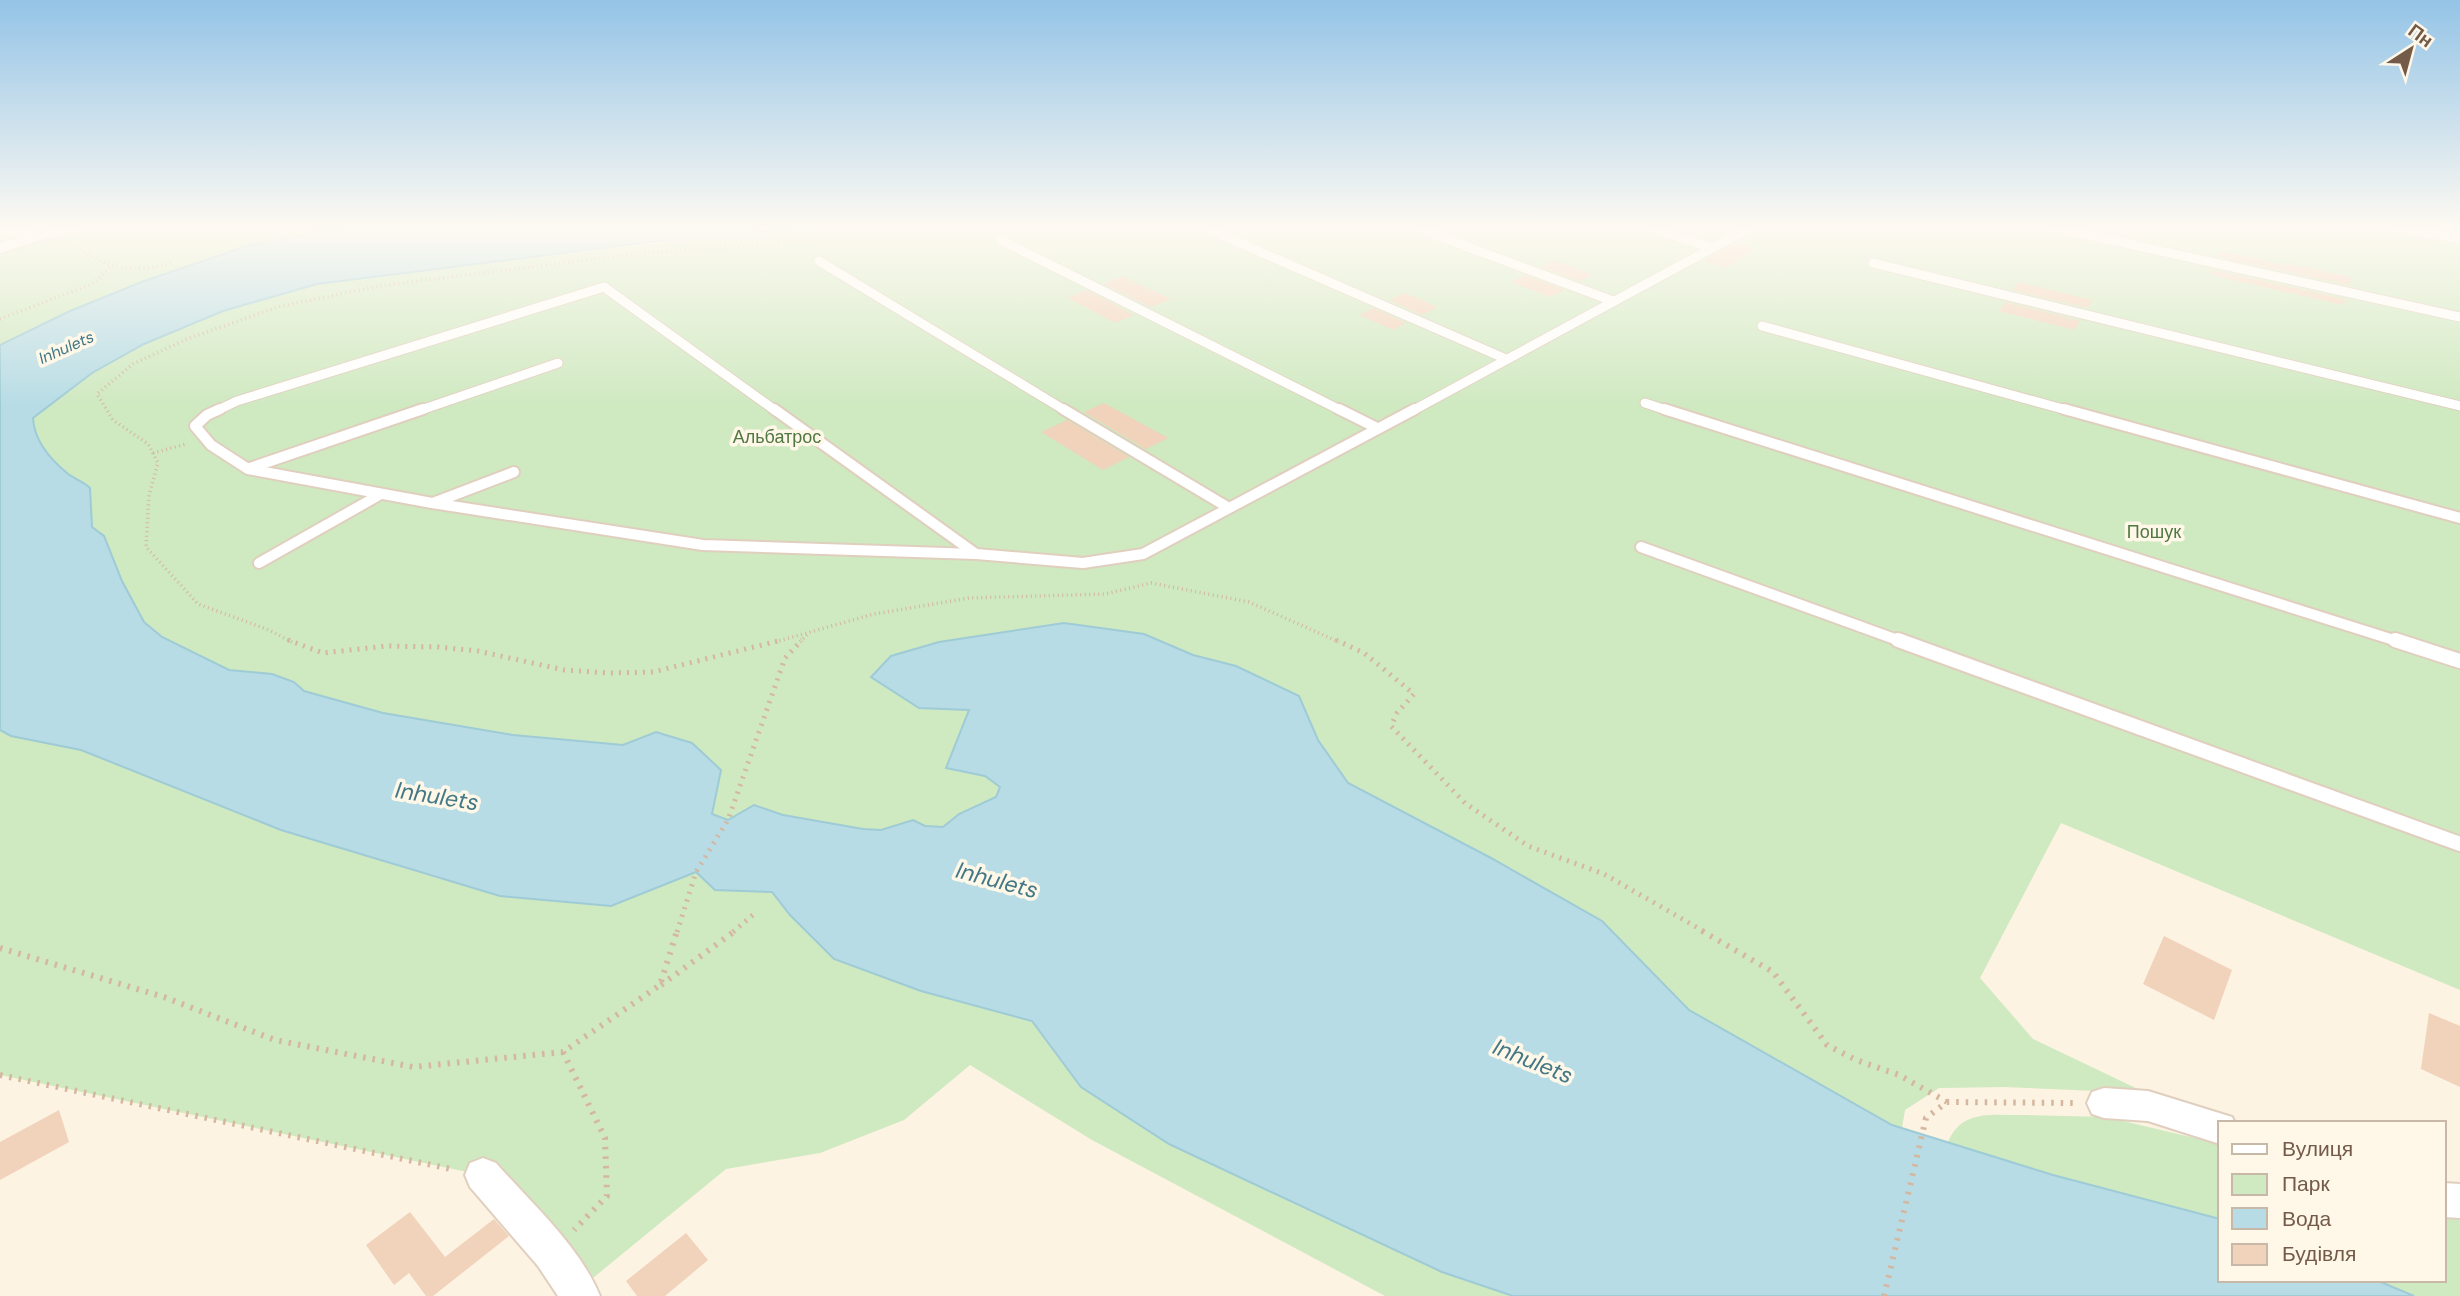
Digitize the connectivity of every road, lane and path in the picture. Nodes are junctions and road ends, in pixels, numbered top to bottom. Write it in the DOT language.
graph roads {
  1 [pos="85,286"];
  2 [pos="859,286"];
  3 [pos="1094,286"];
  4 [pos="1340,286"];
  5 [pos="1574,286"];
  6 [pos="1640,286"];
  7 [pos="1969,286"];
  8 [pos="2321,286"];
  9 [pos="1613,301"];
  10 [pos="2460,317"];
  11 [pos="0,319"];
  12 [pos="1762,326"];
  13 [pos="1506,359"];
  14 [pos="558,363"];
  15 [pos="1645,403"];
  16 [pos="2460,406"];
  17 [pos="1377,428"];
  18 [pos="205,438"];
  19 [pos="153,453"];
  20 [pos="248,469"];
  21 [pos="514,472"];
  22 [pos="381,494"];
  23 [pos="432,503"];
  24 [pos="1229,508"];
  25 [pos="2460,518"];
  26 [pos="1641,547"];
  27 [pos="976,554"];
  28 [pos="259,563"];
  29 [pos="269,630"];
  30 [pos="808,634"];
  31 [pos="2460,661"];
  32 [pos="2460,844"];
  33 [pos="755,914"];
  34 [pos="0,948"];
  35 [pos="660,985"];
  36 [pos="563,1052"];
  37 [pos="0,1075"];
  38 [pos="1947,1102"];
  39 [pos="2104,1103"];
  40 [pos="2218,1127"];
  41 [pos="483,1175"];
  42 [pos="551,1253"];
  43 [pos="581,1296"];
  44 [pos="1884,1296"];
  1 -- 11 [label="path"];
  2 -- 24 [label="lane"];
  3 -- 17 [label="lane"];
  4 -- 13 [label="lane"];
  5 -- 9 [label="lane"];
  6 -- 9 [label="lane"];
  7 -- 16 [label="lane"];
  8 -- 10 [label="lane"];
  9 -- 13 [label="lane"];
  12 -- 25 [label="lane"];
  13 -- 17 [label="lane"];
  14 -- 20 [label="lane"];
  15 -- 31 [label="lane"];
  17 -- 24 [label="lane"];
  18 -- 19 [label="path"];
  18 -- 20 [label="lane"];
  18 -- 27 [label="lane"];
  20 -- 22 [label="lane"];
  21 -- 23 [label="lane"];
  22 -- 23 [label="lane"];
  22 -- 28 [label="lane"];
  23 -- 27 [label="lane"];
  24 -- 27 [label="lane"];
  26 -- 32 [label="lane"];
  29 -- 30 [label="path"];
  30 -- 35 [label="path"];
  30 -- 38 [label="path"];
  33 -- 35 [label="path"];
  34 -- 36 [label="path"];
  35 -- 36 [label="path"];
  36 -- 42 [label="path"];
  37 -- 41 [label="path"];
  38 -- 39 [label="path"];
  38 -- 44 [label="path"];
  39 -- 40 [label="street"];
  41 -- 42 [label="street"];
  42 -- 43 [label="street"];
}
